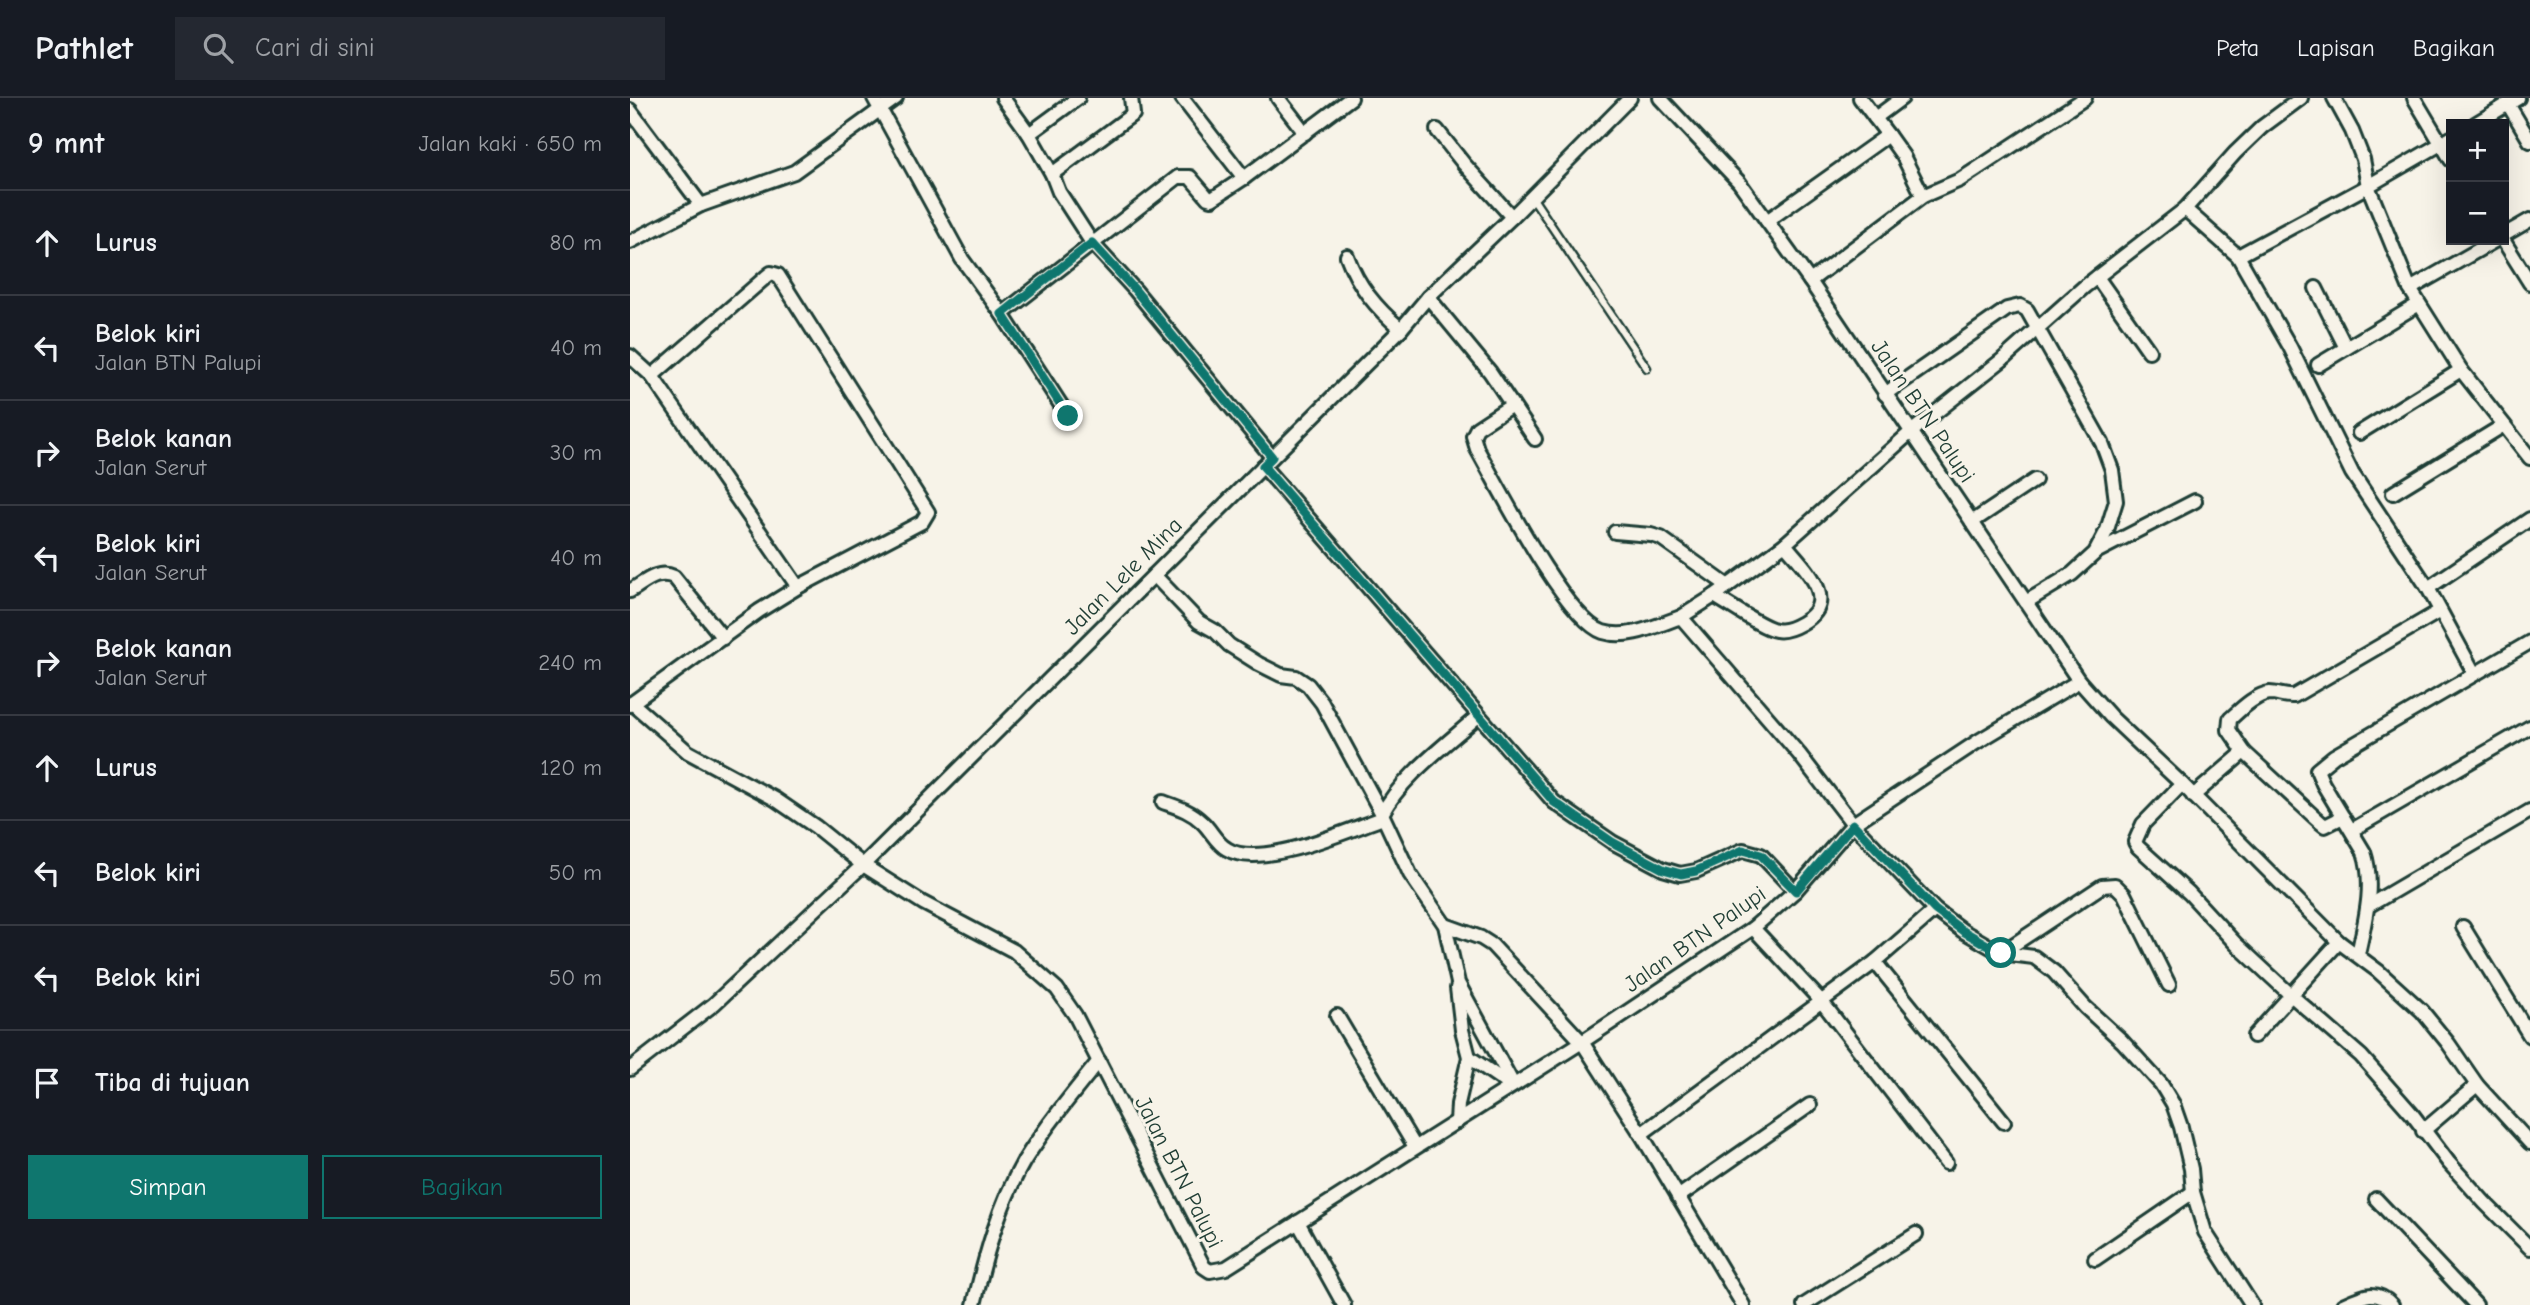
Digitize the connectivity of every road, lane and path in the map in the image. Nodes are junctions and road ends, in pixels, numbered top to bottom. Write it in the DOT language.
graph roads {
  1 [pos="896,98"];
  2 [pos="1003,98"];
  3 [pos="1078,98"];
  4 [pos="1131,98"];
  5 [pos="1182,98"];
  6 [pos="1278,98"];
  7 [pos="1352,98"];
  8 [pos="1630,98"];
  9 [pos="1660,98"];
  10 [pos="1860,98"];
  11 [pos="1902,98"];
  12 [pos="2085,98"];
  13 [pos="2301,98"];
  14 [pos="2334,98"];
  15 [pos="2414,98"];
  16 [pos="2513,101"];
  17 [pos="878,103"];
  18 [pos="630,110"];
  19 [pos="1875,118"];
  20 [pos="2482,119"];
  21 [pos="1437,131"];
  22 [pos="1305,133"];
  23 [pos="1029,134"];
  24 [pos="1888,135"];
  25 [pos="2446,141"];
  26 [pos="2530,141"];
  27 [pos="1052,174"];
  28 [pos="1244,178"];
  29 [pos="2368,186"];
  30 [pos="1923,196"];
  31 [pos="1532,197"];
  32 [pos="701,205"];
  33 [pos="2185,209"];
  34 [pos="1512,217"];
  35 [pos="2530,220"];
  36 [pos="1767,221"];
  37 [pos="2509,234"];
  38 [pos="630,242"];
  39 [pos="1092,243"];
  40 [pos="2487,245"];
  41 [pos="2507,245"];
  42 [pos="1347,256"];
  43 [pos="2238,256"];
  44 [pos="2097,277"];
  45 [pos="1810,281"];
  46 [pos="2530,283"];
  47 [pos="2316,288"];
  48 [pos="2410,289"];
  49 [pos="1428,297"];
  50 [pos="2419,304"];
  51 [pos="1002,314"];
  52 [pos="1401,328"];
  53 [pos="2039,328"];
  54 [pos="2346,348"];
  55 [pos="2148,351"];
  56 [pos="630,356"];
  57 [pos="2318,365"];
  58 [pos="1647,368"];
  59 [pos="2461,370"];
  60 [pos="652,376"];
  61 [pos="1885,394"];
  62 [pos="1512,405"];
  63 [pos="1068,416"];
  64 [pos="2504,425"];
  65 [pos="1911,432"];
  66 [pos="2359,433"];
  67 [pos="1535,439"];
  68 [pos="2530,458"];
  69 [pos="1268,462"];
  70 [pos="2035,480"];
  71 [pos="2393,493"];
  72 [pos="2195,501"];
  73 [pos="2530,519"];
  74 [pos="1972,522"];
  75 [pos="1615,532"];
  76 [pos="1785,544"];
  77 [pos="2095,553"];
  78 [pos="1154,575"];
  79 [pos="1728,586"];
  80 [pos="798,587"];
  81 [pos="2427,588"];
  82 [pos="630,592"];
  83 [pos="1714,596"];
  84 [pos="2026,601"];
  85 [pos="2440,611"];
  86 [pos="1681,617"];
  87 [pos="723,638"];
  88 [pos="2530,642"];
  89 [pos="2474,673"];
  90 [pos="2079,681"];
  91 [pos="631,704"];
  92 [pos="1478,716"];
  93 [pos="2530,727"];
  94 [pos="2244,752"];
  95 [pos="2182,784"];
  96 [pos="2193,796"];
  97 [pos="1163,802"];
  98 [pos="2530,811"];
  99 [pos="1382,816"];
  100 [pos="2343,817"];
  101 [pos="1853,824"];
  102 [pos="2352,830"];
  103 [pos="863,865"];
  104 [pos="1796,891"];
  105 [pos="2368,906"];
  106 [pos="1935,910"];
  107 [pos="1445,925"];
  108 [pos="2463,927"];
  109 [pos="1754,928"];
  110 [pos="2339,942"];
  111 [pos="2001,953"];
  112 [pos="2358,954"];
  113 [pos="1875,962"];
  114 [pos="1458,983"];
  115 [pos="2169,985"];
  116 [pos="2292,996"];
  117 [pos="1822,1002"];
  118 [pos="1338,1016"];
  119 [pos="2254,1036"];
  120 [pos="2530,1036"];
  121 [pos="1582,1042"];
  122 [pos="1469,1057"];
  123 [pos="1099,1060"];
  124 [pos="630,1069"];
  125 [pos="1512,1085"];
  126 [pos="2477,1085"];
  127 [pos="1810,1105"];
  128 [pos="1457,1122"];
  129 [pos="2004,1122"];
  130 [pos="2423,1131"];
  131 [pos="1641,1134"];
  132 [pos="2530,1143"];
  133 [pos="1415,1147"];
  134 [pos="1946,1163"];
  135 [pos="2193,1192"];
  136 [pos="1678,1197"];
  137 [pos="2376,1199"];
  138 [pos="1298,1222"];
  139 [pos="1916,1234"];
  140 [pos="2530,1248"];
  141 [pos="2095,1259"];
  142 [pos="974,1305"];
  143 [pos="1344,1305"];
  144 [pos="1742,1305"];
  145 [pos="1804,1305"];
  146 [pos="2252,1305"];
  147 [pos="2343,1305"];
  148 [pos="2392,1305"];
  149 [pos="2476,1305"];
  1 -- 17 [label="street"];
  2 -- 23 [label="street"];
  3 -- 23 [label="street"];
  4 -- 27 [label="street"];
  5 -- 28 [label="street"];
  6 -- 22 [label="street"];
  7 -- 22 [label="street"];
  8 -- 31 [label="street, Jalan Lele Mina"];
  9 -- 36 [label="street, Jalan BTN Palupi"];
  10 -- 19 [label="street"];
  11 -- 19 [label="street"];
  12 -- 30 [label="street"];
  13 -- 33 [label="street"];
  14 -- 29 [label="street"];
  15 -- 25 [label="street"];
  16 -- 20 [label="street"];
  16 -- 26 [label="street"];
  17 -- 32 [label="street"];
  17 -- 51 [label="street"];
  18 -- 32 [label="street"];
  19 -- 24 [label="street"];
  21 -- 34 [label="street"];
  22 -- 28 [label="street"];
  23 -- 27 [label="street"];
  24 -- 30 [label="street"];
  24 -- 36 [label="street"];
  25 -- 29 [label="street"];
  27 -- 39 [label="street"];
  28 -- 39 [label="street"];
  29 -- 43 [label="street"];
  29 -- 48 [label="street"];
  30 -- 45 [label="street"];
  31 -- 34 [label="street, Jalan Lele Mina"];
  31 -- 58 [label="lane"];
  32 -- 38 [label="street"];
  33 -- 43 [label="street"];
  33 -- 44 [label="street"];
  34 -- 49 [label="street, Jalan Lele Mina"];
  35 -- 37 [label="street"];
  36 -- 45 [label="street, Jalan BTN Palupi"];
  39 -- 51 [label="street"];
  39 -- 69 [label="street"];
  40 -- 48 [label="street"];
  41 -- 46 [label="street"];
  42 -- 52 [label="street"];
  43 -- 81 [label="street"];
  44 -- 53 [label="street"];
  44 -- 55 [label="street"];
  45 -- 61 [label="street, Jalan BTN Palupi"];
  47 -- 54 [label="street"];
  48 -- 50 [label="street"];
  49 -- 52 [label="street, Jalan Lele Mina"];
  49 -- 62 [label="street"];
  50 -- 54 [label="street"];
  50 -- 59 [label="street"];
  51 -- 63 [label="street"];
  52 -- 69 [label="street, Jalan Lele Mina"];
  53 -- 61 [label="street"];
  53 -- 65 [label="street"];
  53 -- 77 [label="street"];
  54 -- 57 [label="street"];
  56 -- 60 [label="street"];
  59 -- 64 [label="street"];
  59 -- 66 [label="street"];
  60 -- 80 [label="street"];
  60 -- 80 [label="street"];
  61 -- 65 [label="street, Jalan BTN Palupi"];
  62 -- 67 [label="street"];
  62 -- 86 [label="street"];
  64 -- 68 [label="street"];
  64 -- 71 [label="street"];
  65 -- 74 [label="street, Jalan BTN Palupi"];
  65 -- 76 [label="street"];
  69 -- 78 [label="street, Jalan Lele Mina"];
  69 -- 92 [label="street"];
  70 -- 74 [label="street"];
  72 -- 77 [label="street"];
  73 -- 81 [label="street"];
  74 -- 84 [label="street, Jalan BTN Palupi"];
  75 -- 79 [label="street"];
  76 -- 79 [label="street"];
  76 -- 83 [label="street"];
  77 -- 84 [label="street"];
  78 -- 99 [label="street"];
  78 -- 103 [label="street, Jalan Lele Mina"];
  79 -- 83 [label="street"];
  80 -- 87 [label="street"];
  81 -- 85 [label="street"];
  82 -- 87 [label="street"];
  83 -- 86 [label="street"];
  84 -- 90 [label="street, Jalan BTN Palupi"];
  85 -- 89 [label="street"];
  85 -- 94 [label="street"];
  86 -- 101 [label="street"];
  87 -- 91 [label="street"];
  88 -- 89 [label="street"];
  89 -- 100 [label="street"];
  90 -- 95 [label="street"];
  90 -- 101 [label="street, Jalan BTN Palupi"];
  91 -- 103 [label="street, Jalan BTN Palupi"];
  92 -- 99 [label="street"];
  92 -- 104 [label="street"];
  93 -- 102 [label="street"];
  94 -- 96 [label="street"];
  94 -- 100 [label="street"];
  95 -- 96 [label="street"];
  95 -- 116 [label="street"];
  96 -- 110 [label="street"];
  97 -- 99 [label="street"];
  98 -- 105 [label="street"];
  99 -- 107 [label="street"];
  100 -- 102 [label="street"];
  101 -- 104 [label="street, Jalan BTN Palupi"];
  101 -- 106 [label="street"];
  102 -- 105 [label="street"];
  103 -- 123 [label="street, Jalan BTN Palupi"];
  103 -- 124 [label="street, Jalan Lele Mina"];
  104 -- 109 [label="street, Jalan BTN Palupi"];
  105 -- 112 [label="street"];
  106 -- 111 [label="street"];
  106 -- 113 [label="street"];
  107 -- 114 [label="street"];
  107 -- 121 [label="street"];
  108 -- 120 [label="street"];
  109 -- 117 [label="street"];
  109 -- 121 [label="street, Jalan BTN Palupi"];
  110 -- 112 [label="street"];
  110 -- 116 [label="street"];
  111 -- 115 [label="street"];
  111 -- 135 [label="street"];
  112 -- 126 [label="street"];
  113 -- 117 [label="street"];
  113 -- 129 [label="street"];
  114 -- 122 [label="street"];
  114 -- 125 [label="street"];
  116 -- 119 [label="street"];
  116 -- 130 [label="street"];
  117 -- 131 [label="street"];
  117 -- 134 [label="street"];
  118 -- 133 [label="street"];
  121 -- 125 [label="street, Jalan BTN Palupi"];
  121 -- 131 [label="street"];
  122 -- 125 [label="street"];
  122 -- 128 [label="street"];
  123 -- 138 [label="street, Jalan BTN Palupi"];
  123 -- 142 [label="street"];
  125 -- 128 [label="street, Jalan BTN Palupi"];
  126 -- 130 [label="street"];
  126 -- 132 [label="street"];
  127 -- 136 [label="street"];
  128 -- 133 [label="street, Jalan BTN Palupi"];
  130 -- 140 [label="street"];
  131 -- 136 [label="street"];
  133 -- 138 [label="street, Jalan BTN Palupi"];
  135 -- 141 [label="street"];
  135 -- 146 [label="street"];
  136 -- 144 [label="street"];
  137 -- 149 [label="street"];
  138 -- 143 [label="street"];
  139 -- 145 [label="street"];
  147 -- 148 [label="street"];
}
